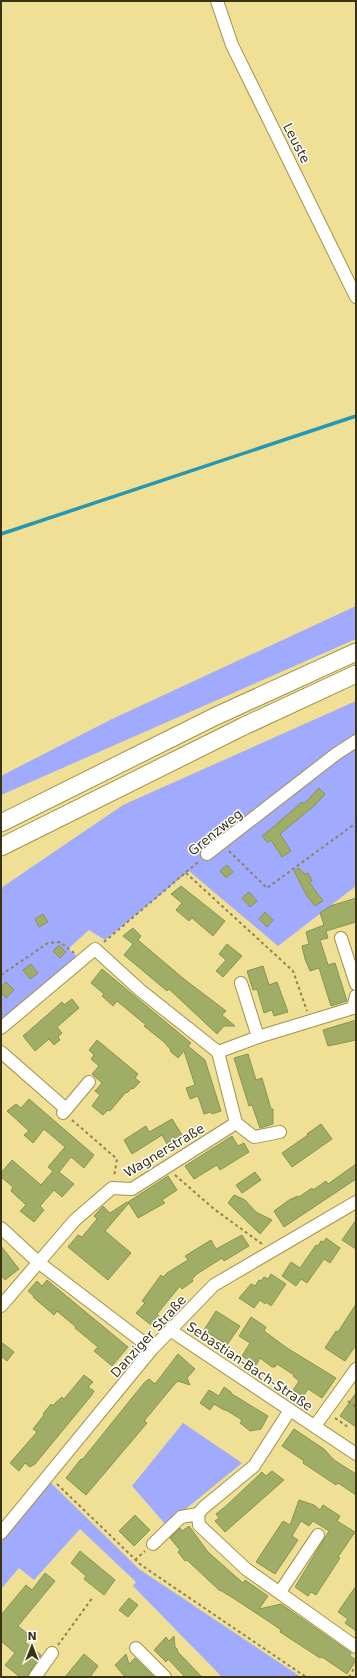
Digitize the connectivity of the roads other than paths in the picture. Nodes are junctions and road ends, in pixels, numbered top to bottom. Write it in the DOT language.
graph roads {
  1 [pos="217,1"];
  2 [pos="356,296"];
  3 [pos="356,652"];
  4 [pos="356,674"];
  5 [pos="356,741"];
  6 [pos="70,813"];
  7 [pos="1,823"];
  8 [pos="1,847"];
  9 [pos="207,854"];
  10 [pos="1,858"];
  11 [pos="341,938"];
  12 [pos="241,983"];
  13 [pos="356,984"];
  14 [pos="356,996"];
  15 [pos="1,1028"];
  16 [pos="258,1037"];
  17 [pos="1,1052"];
  18 [pos="218,1052"];
  19 [pos="89,1082"];
  20 [pos="236,1123"];
  21 [pos="280,1132"];
  22 [pos="356,1203"];
  23 [pos="1,1228"];
  24 [pos="38,1262"];
  25 [pos="1,1306"];
  26 [pos="170,1330"];
  27 [pos="152,1349"];
  28 [pos="356,1369"];
  29 [pos="290,1410"];
  30 [pos="315,1426"];
  31 [pos="356,1454"];
  32 [pos="198,1514"];
  33 [pos="1,1532"];
  34 [pos="318,1535"];
  35 [pos="153,1544"];
  36 [pos="280,1592"];
  37 [pos="136,1648"];
  38 [pos="356,1648"];
  39 [pos="52,1653"];
  40 [pos="35,1677"];
  41 [pos="165,1677"];
  1 -- 2 [label="street, Leuste"];
  3 -- 7 [label="highway"];
  4 -- 6 [label="highway"];
  5 -- 9 [label="street, Grenzweg"];
  6 -- 8 [label="highway"];
  6 -- 10 [label="highway"];
  11 -- 13 [label="street"];
  12 -- 16 [label="street"];
  14 -- 16 [label="street"];
  15 -- 18 [label="street"];
  16 -- 18 [label="street"];
  17 -- 19 [label="street"];
  18 -- 20 [label="street"];
  20 -- 21 [label="street"];
  20 -- 24 [label="street, Wagnerstraße"];
  22 -- 26 [label="street, Danziger Straße"];
  23 -- 24 [label="street"];
  24 -- 25 [label="street"];
  24 -- 27 [label="street"];
  26 -- 27 [label="street, Danziger Straße"];
  26 -- 29 [label="street, Sebastian-Bach-Straße"];
  27 -- 33 [label="street, Danziger Straße"];
  28 -- 30 [label="street, Sebastian-Bach-Straße"];
  29 -- 30 [label="street, Sebastian-Bach-Straße"];
  29 -- 32 [label="street"];
  30 -- 31 [label="street, Sebastian-Bach-Straße"];
  32 -- 35 [label="street"];
  32 -- 36 [label="street"];
  34 -- 36 [label="street"];
  36 -- 38 [label="street"];
  37 -- 41 [label="street"];
  39 -- 40 [label="street"];
}
